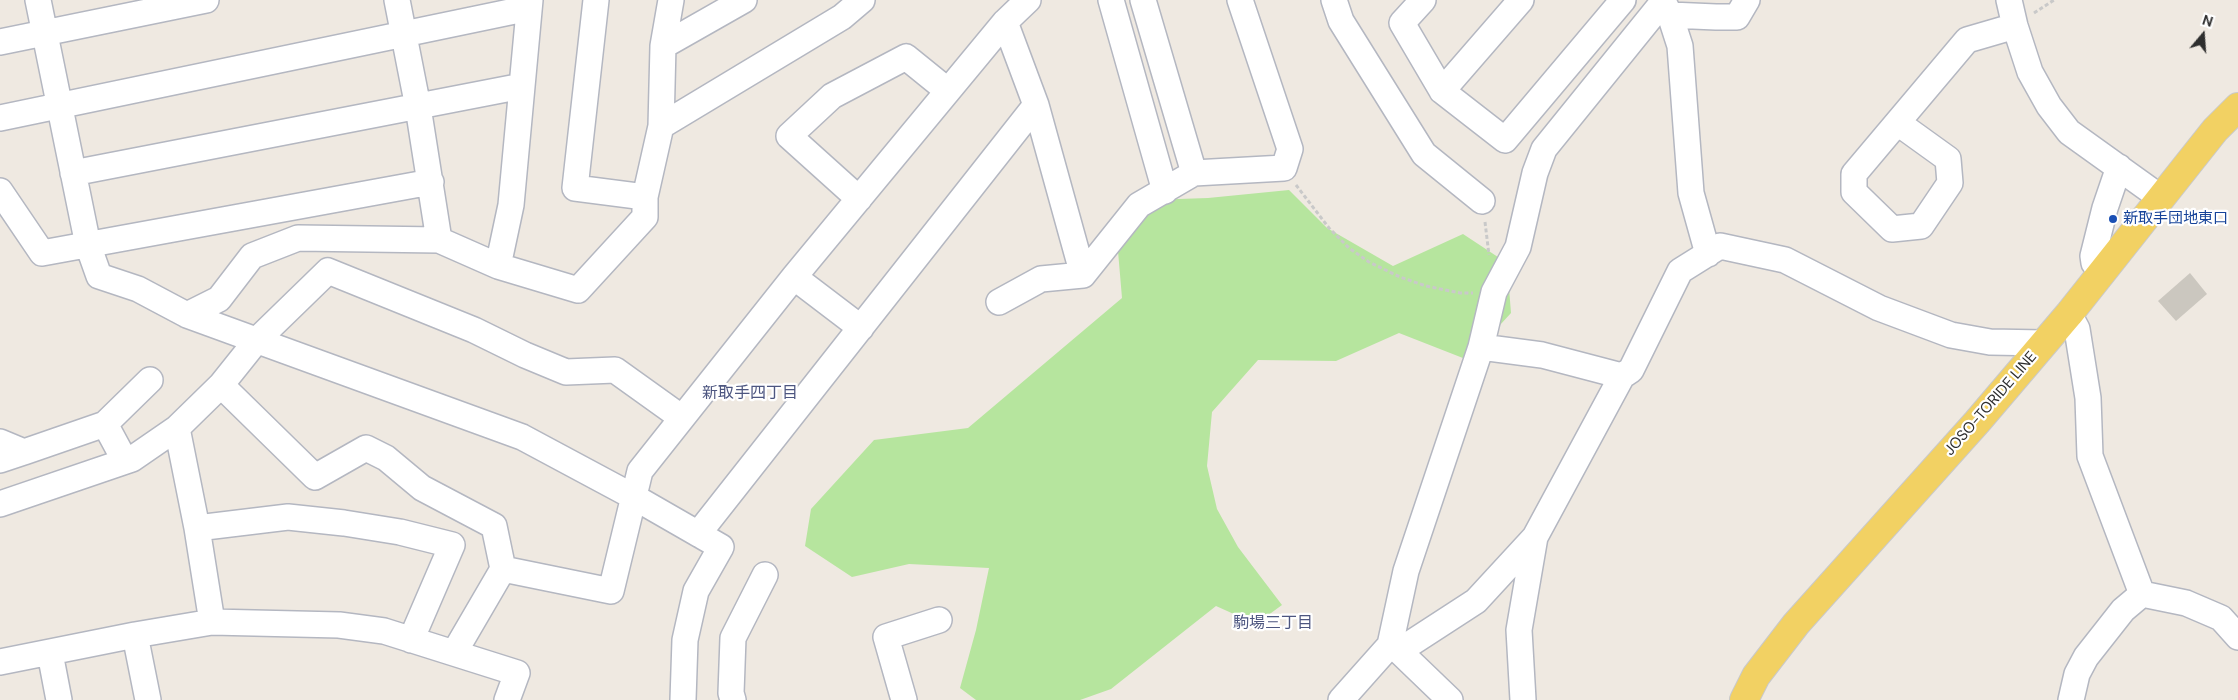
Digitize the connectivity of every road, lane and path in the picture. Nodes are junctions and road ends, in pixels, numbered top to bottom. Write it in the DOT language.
graph roads {
  1 [pos="38,0"];
  2 [pos="206,0"];
  3 [pos="397,0"];
  4 [pos="596,0"];
  5 [pos="670,0"];
  6 [pos="744,0"];
  7 [pos="862,0"];
  8 [pos="1028,0"];
  9 [pos="1111,0"];
  10 [pos="1143,0"];
  11 [pos="1240,0"];
  12 [pos="1334,0"];
  13 [pos="1422,0"];
  14 [pos="1521,0"];
  15 [pos="1623,0"];
  16 [pos="1747,0"];
  17 [pos="2010,0"];
  18 [pos="530,4"];
  19 [pos="1665,5"];
  20 [pos="1005,22"];
  21 [pos="2015,26"];
  22 [pos="44,34"];
  23 [pos="403,35"];
  24 [pos="0,42"];
  25 [pos="663,46"];
  26 [pos="522,86"];
  27 [pos="1442,90"];
  28 [pos="948,91"];
  29 [pos="1036,105"];
  30 [pos="58,106"];
  31 [pos="418,107"];
  32 [pos="2238,107"];
  33 [pos="0,118"];
  34 [pos="1898,122"];
  35 [pos="661,126"];
  36 [pos="2119,167"];
  37 [pos="1284,168"];
  38 [pos="73,173"];
  39 [pos="1194,173"];
  40 [pos="430,182"];
  41 [pos="0,191"];
  42 [pos="1165,191"];
  43 [pos="645,197"];
  44 [pos="2161,198"];
  45 [pos="859,199"];
  46 [pos="1482,201"];
  47 [pos="439,240"];
  48 [pos="88,245"];
  49 [pos="1708,254"];
  50 [pos="498,266"];
  51 [pos="2102,273"];
  52 [pos="1083,275"];
  53 [pos="794,277"];
  54 [pos="1494,292"];
  55 [pos="999,302"];
  56 [pos="2068,314"];
  57 [pos="187,315"];
  58 [pos="861,328"];
  59 [pos="257,340"];
  60 [pos="2044,343"];
  61 [pos="1481,347"];
  62 [pos="1622,376"];
  63 [pos="150,380"];
  64 [pos="221,385"];
  65 [pos="682,418"];
  66 [pos="105,424"];
  67 [pos="177,428"];
  68 [pos="0,442"];
  69 [pos="24,452"];
  70 [pos="0,460"];
  71 [pos="125,461"];
  72 [pos="634,497"];
  73 [pos="0,504"];
  74 [pos="197,528"];
  75 [pos="698,534"];
  76 [pos="1535,537"];
  77 [pos="503,569"];
  78 [pos="765,575"];
  79 [pos="2142,594"];
  80 [pos="939,620"];
  81 [pos="212,622"];
  82 [pos="135,635"];
  83 [pos="2238,637"];
  84 [pos="412,640"];
  85 [pos="1394,648"];
  86 [pos="50,653"];
  87 [pos="454,653"];
  88 [pos="0,662"];
  89 [pos="59,700"];
  90 [pos="148,700"];
  91 [pos="507,700"];
  92 [pos="683,700"];
  93 [pos="733,700"];
  94 [pos="904,700"];
  95 [pos="1341,700"];
  96 [pos="1450,700"];
  97 [pos="1523,700"];
  98 [pos="1744,700"];
  99 [pos="2071,700"];
  1 -- 22 [label="street"];
  2 -- 22 [label="street"];
  3 -- 23 [label="street"];
  4 -- 43 [label="street"];
  5 -- 25 [label="street"];
  6 -- 25 [label="street"];
  7 -- 35 [label="street"];
  8 -- 20 [label="street"];
  9 -- 42 [label="street"];
  10 -- 39 [label="street"];
  11 -- 37 [label="street"];
  12 -- 46 [label="street"];
  13 -- 27 [label="street"];
  14 -- 27 [label="street"];
  15 -- 27 [label="street"];
  16 -- 19 [label="street"];
  17 -- 21 [label="street"];
  18 -- 23 [label="street"];
  18 -- 26 [label="street"];
  19 -- 49 [label="street"];
  19 -- 54 [label="street"];
  20 -- 28 [label="street"];
  20 -- 29 [label="street"];
  21 -- 34 [label="street"];
  21 -- 36 [label="street"];
  22 -- 24 [label="street"];
  22 -- 30 [label="street"];
  23 -- 30 [label="street"];
  23 -- 31 [label="street"];
  25 -- 35 [label="street"];
  26 -- 31 [label="street"];
  26 -- 50 [label="street"];
  28 -- 45 [label="street"];
  28 -- 45 [label="street"];
  29 -- 52 [label="street"];
  29 -- 58 [label="street"];
  30 -- 33 [label="street"];
  30 -- 38 [label="street"];
  31 -- 38 [label="street"];
  31 -- 40 [label="street"];
  32 -- 44 [label="main road, JOSO-TORIDE LINE"];
  35 -- 43 [label="street"];
  36 -- 44 [label="street"];
  36 -- 51 [label="street"];
  37 -- 39 [label="street"];
  37 -- 54 [label="path"];
  38 -- 48 [label="street"];
  39 -- 42 [label="street"];
  40 -- 47 [label="street"];
  40 -- 48 [label="street"];
  41 -- 48 [label="street"];
  42 -- 52 [label="street"];
  43 -- 50 [label="street"];
  44 -- 51 [label="main road, JOSO-TORIDE LINE"];
  45 -- 53 [label="street"];
  46 -- 54 [label="path"];
  47 -- 50 [label="street"];
  47 -- 57 [label="street"];
  48 -- 57 [label="street"];
  49 -- 60 [label="street"];
  49 -- 62 [label="street"];
  51 -- 56 [label="main road, JOSO-TORIDE LINE"];
  52 -- 55 [label="street"];
  53 -- 58 [label="street"];
  53 -- 65 [label="street"];
  54 -- 61 [label="street"];
  56 -- 60 [label="main road, JOSO-TORIDE LINE"];
  56 -- 79 [label="street"];
  57 -- 59 [label="street"];
  58 -- 75 [label="street"];
  59 -- 64 [label="street"];
  59 -- 65 [label="street"];
  59 -- 72 [label="street"];
  60 -- 98 [label="main road, JOSO-TORIDE LINE"];
  61 -- 62 [label="street"];
  61 -- 85 [label="street"];
  62 -- 76 [label="street"];
  63 -- 66 [label="street"];
  64 -- 67 [label="street"];
  64 -- 77 [label="street"];
  65 -- 72 [label="street"];
  66 -- 69 [label="street"];
  66 -- 71 [label="street"];
  67 -- 71 [label="street"];
  67 -- 74 [label="street"];
  68 -- 69 [label="street"];
  69 -- 70 [label="street"];
  71 -- 73 [label="street"];
  72 -- 75 [label="street"];
  72 -- 77 [label="street"];
  74 -- 81 [label="street"];
  74 -- 84 [label="street"];
  75 -- 92 [label="street"];
  76 -- 85 [label="street"];
  76 -- 97 [label="street"];
  77 -- 87 [label="street"];
  78 -- 93 [label="street"];
  79 -- 83 [label="street"];
  79 -- 99 [label="street"];
  80 -- 94 [label="street"];
  81 -- 82 [label="street"];
  81 -- 84 [label="street"];
  82 -- 86 [label="street"];
  82 -- 90 [label="street"];
  84 -- 87 [label="street"];
  85 -- 95 [label="street"];
  85 -- 96 [label="street"];
  86 -- 88 [label="street"];
  86 -- 89 [label="street"];
  87 -- 91 [label="street"];
}
